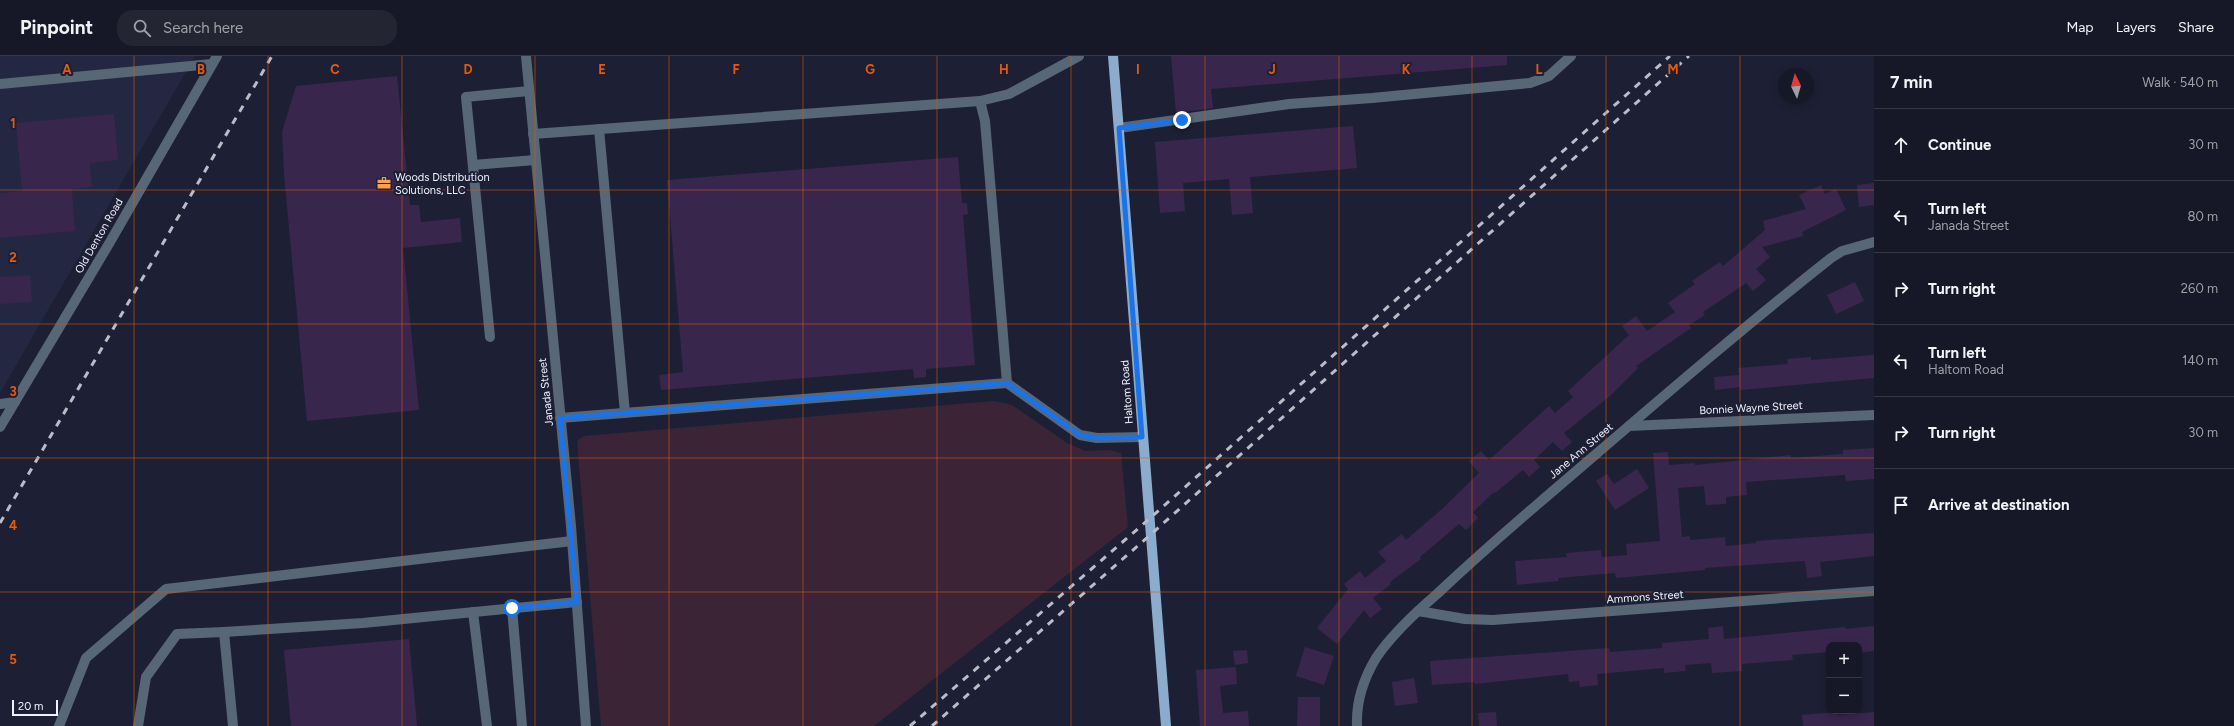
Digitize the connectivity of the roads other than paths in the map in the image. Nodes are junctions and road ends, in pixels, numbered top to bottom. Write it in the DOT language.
graph roads {
  1 [pos="526,56"];
  2 [pos="1079,56"];
  3 [pos="1113,56"];
  4 [pos="1572,56"];
  5 [pos="214,60"];
  6 [pos="0,84"];
  7 [pos="529,91"];
  8 [pos="980,101"];
  9 [pos="1119,128"];
  10 [pos="598,129"];
  11 [pos="533,134"];
  12 [pos="536,160"];
  13 [pos="473,165"];
  14 [pos="1874,242"];
  15 [pos="490,337"];
  16 [pos="1007,383"];
  17 [pos="15,402"];
  18 [pos="0,404"];
  19 [pos="625,413"];
  20 [pos="1874,414"];
  21 [pos="560,418"];
  22 [pos="1629,426"];
  23 [pos="0,427"];
  24 [pos="1142,437"];
  25 [pos="572,541"];
  26 [pos="1874,591"];
  27 [pos="577,602"];
  28 [pos="512,608"];
  29 [pos="1418,611"];
  30 [pos="473,612"];
  31 [pos="224,632"];
  32 [pos="59,726"];
  33 [pos="138,726"];
  34 [pos="233,726"];
  35 [pos="487,726"];
  36 [pos="522,726"];
  37 [pos="586,726"];
  38 [pos="1166,726"];
  39 [pos="1357,726"];
  1 -- 7 [label="street, Janada Street"];
  2 -- 8 [label="street"];
  3 -- 9 [label="main road, Haltom Road"];
  4 -- 9 [label="street"];
  5 -- 6 [label="street"];
  5 -- 17 [label="street, Old Denton Road"];
  7 -- 11 [label="street, Janada Street"];
  7 -- 13 [label="street"];
  8 -- 10 [label="street"];
  8 -- 16 [label="street"];
  9 -- 24 [label="main road, Haltom Road"];
  10 -- 11 [label="street"];
  10 -- 19 [label="street"];
  11 -- 12 [label="street, Janada Street"];
  12 -- 13 [label="street"];
  12 -- 21 [label="street, Janada Street"];
  13 -- 15 [label="street"];
  14 -- 22 [label="street, Jane Ann Street"];
  16 -- 19 [label="street"];
  16 -- 24 [label="street"];
  17 -- 18 [label="street"];
  17 -- 23 [label="street, Old Denton Road"];
  19 -- 21 [label="street"];
  20 -- 22 [label="street, Bonnie Wayne Street"];
  21 -- 25 [label="street, Janada Street"];
  22 -- 29 [label="street, Jane Ann Street"];
  24 -- 38 [label="main road, Haltom Road"];
  25 -- 27 [label="street, Janada Street"];
  25 -- 32 [label="street"];
  26 -- 29 [label="street, Ammons Street"];
  27 -- 28 [label="street"];
  27 -- 37 [label="street, Janada Street"];
  28 -- 30 [label="street"];
  28 -- 36 [label="street"];
  29 -- 39 [label="street, Jane Ann Street"];
  30 -- 31 [label="street"];
  30 -- 35 [label="street"];
  31 -- 33 [label="street"];
  31 -- 34 [label="street"];
}
